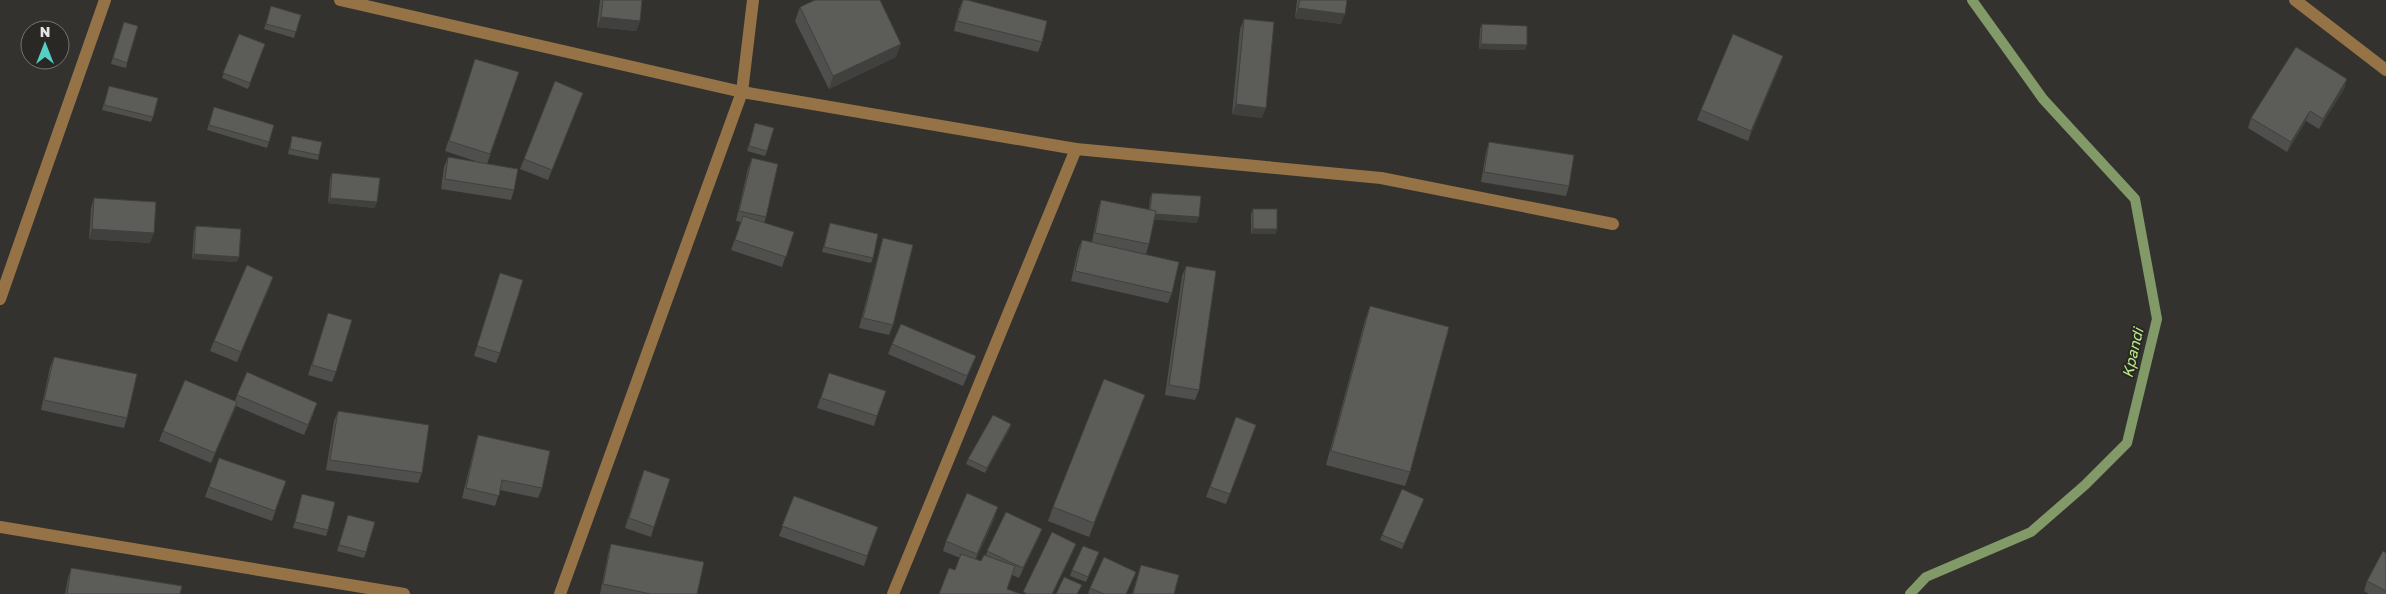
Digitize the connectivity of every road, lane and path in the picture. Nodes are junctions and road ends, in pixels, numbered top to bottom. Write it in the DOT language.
graph roads {
  1 [pos="105,0"];
  2 [pos="340,0"];
  3 [pos="753,0"];
  4 [pos="2295,0"];
  5 [pos="2386,70"];
  6 [pos="742,92"];
  7 [pos="1076,149"];
  8 [pos="1613,224"];
  9 [pos="0,299"];
  10 [pos="0,527"];
  11 [pos="404,594"];
  12 [pos="560,594"];
  13 [pos="893,594"];
  1 -- 9 [label="street"];
  2 -- 6 [label="street"];
  3 -- 6 [label="street"];
  4 -- 5 [label="street"];
  6 -- 7 [label="street"];
  6 -- 12 [label="street"];
  7 -- 8 [label="street"];
  7 -- 13 [label="street"];
  10 -- 11 [label="street"];
}
